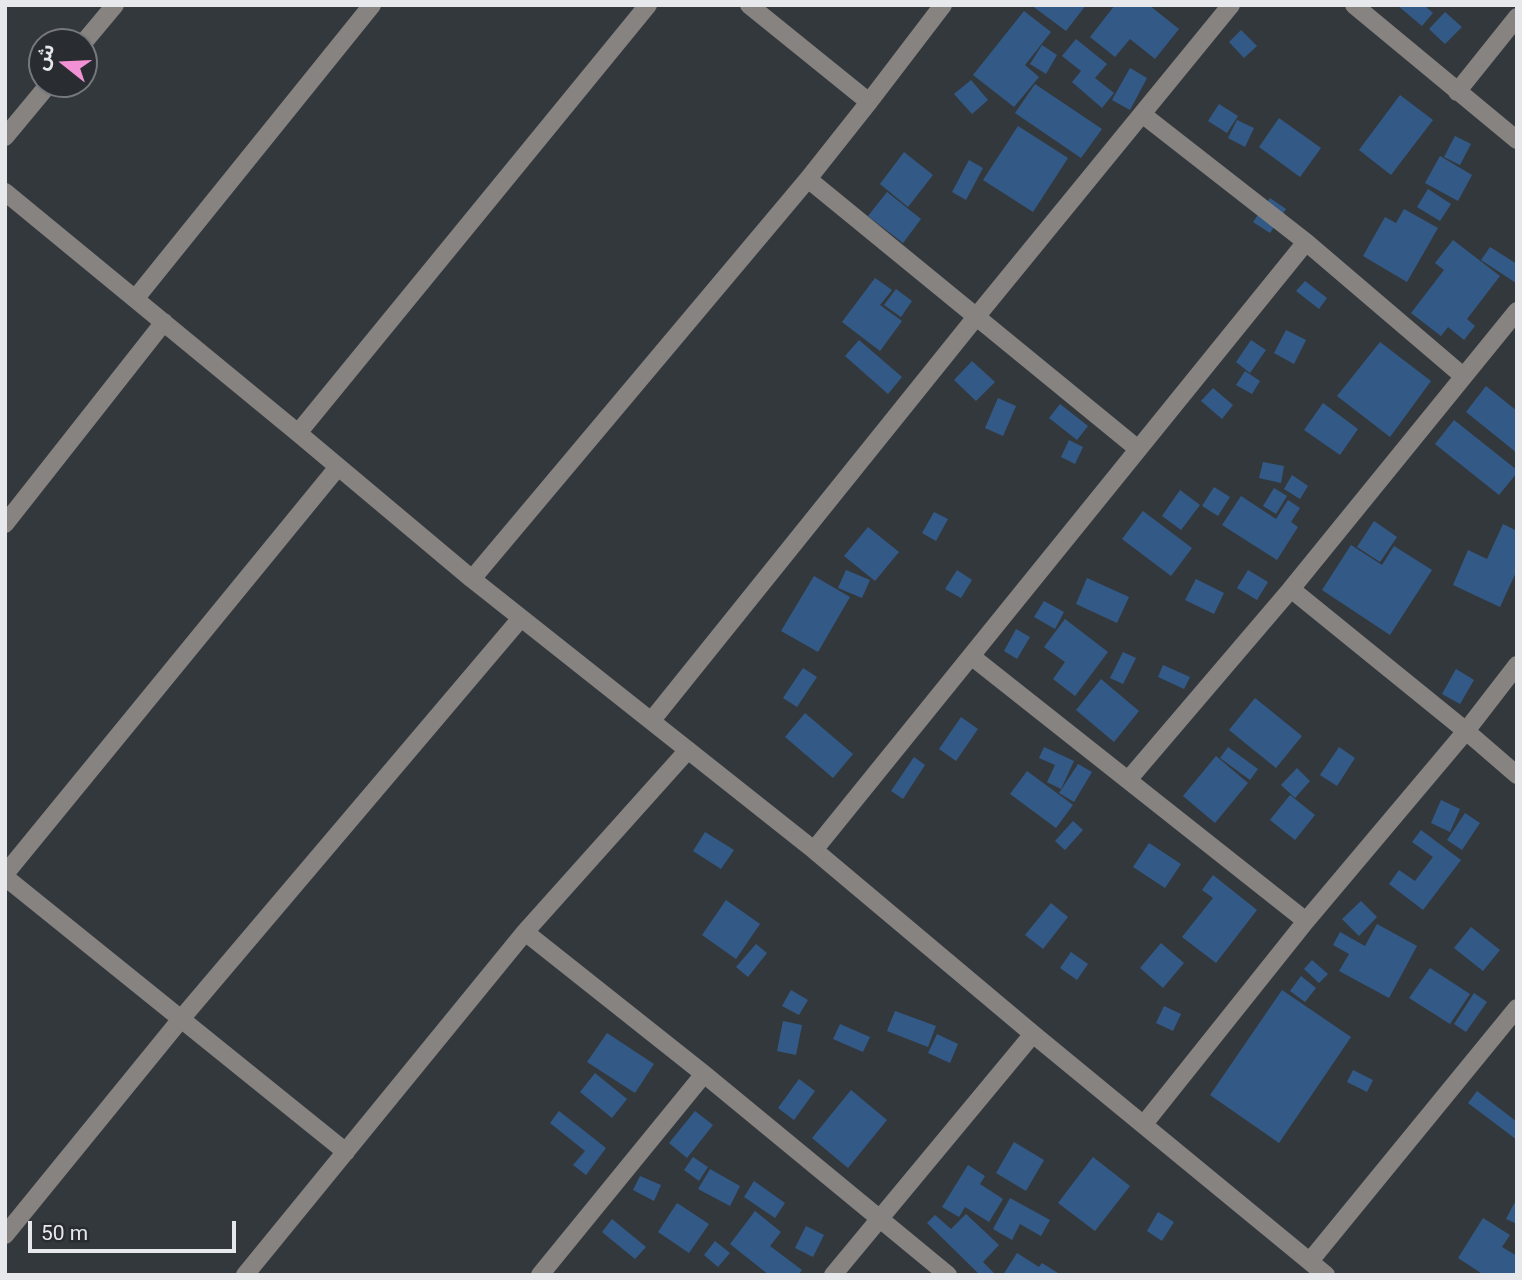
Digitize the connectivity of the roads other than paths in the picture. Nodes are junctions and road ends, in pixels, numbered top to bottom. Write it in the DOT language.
graph roads {
  1 [pos="114,5"];
  2 [pos="372,5"];
  3 [pos="648,5"];
  4 [pos="748,5"];
  5 [pos="943,5"];
  6 [pos="1231,5"];
  7 [pos="1354,5"];
  8 [pos="1517,17"];
  9 [pos="95,28"];
  10 [pos="1457,92"];
  11 [pos="37,98"];
  12 [pos="869,102"];
  13 [pos="1142,114"];
  14 [pos="5,137"];
  15 [pos="1517,140"];
  16 [pos="807,179"];
  17 [pos="7,199"];
  18 [pos="1306,242"];
  19 [pos="135,299"];
  20 [pos="1517,311"];
  21 [pos="976,317"];
  22 [pos="164,322"];
  23 [pos="1463,376"];
  24 [pos="298,433"];
  25 [pos="1138,449"];
  26 [pos="338,467"];
  27 [pos="5,524"];
  28 [pos="472,579"];
  29 [pos="1291,589"];
  30 [pos="521,618"];
  31 [pos="971,656"];
  32 [pos="1517,665"];
  33 [pos="652,720"];
  34 [pos="1466,731"];
  35 [pos="688,750"];
  36 [pos="1517,775"];
  37 [pos="1128,780"];
  38 [pos="814,850"];
  39 [pos="5,876"];
  40 [pos="1306,921"];
  41 [pos="525,932"];
  42 [pos="1517,1008"];
  43 [pos="181,1019"];
  44 [pos="1033,1034"];
  45 [pos="704,1074"];
  46 [pos="1144,1124"];
  47 [pos="346,1152"];
  48 [pos="879,1218"];
  49 [pos="5,1235"];
  50 [pos="1310,1261"];
  51 [pos="245,1275"];
  52 [pos="540,1275"];
  53 [pos="833,1275"];
  54 [pos="948,1275"];
  55 [pos="1326,1275"];
  1 -- 9 [label="street"];
  2 -- 19 [label="street"];
  3 -- 24 [label="street"];
  4 -- 12 [label="street"];
  5 -- 12 [label="street"];
  6 -- 13 [label="street"];
  7 -- 10 [label="street"];
  8 -- 10 [label="street"];
  10 -- 15 [label="street"];
  11 -- 14 [label="street"];
  12 -- 16 [label="street"];
  13 -- 18 [label="street"];
  13 -- 21 [label="street"];
  16 -- 21 [label="street"];
  16 -- 28 [label="street"];
  17 -- 19 [label="street"];
  18 -- 23 [label="street"];
  18 -- 25 [label="street"];
  19 -- 22 [label="street"];
  20 -- 23 [label="street"];
  21 -- 25 [label="street"];
  21 -- 33 [label="street"];
  22 -- 24 [label="street"];
  22 -- 27 [label="street"];
  23 -- 29 [label="street"];
  24 -- 26 [label="street"];
  25 -- 31 [label="street"];
  26 -- 28 [label="street"];
  26 -- 39 [label="street"];
  28 -- 30 [label="street"];
  29 -- 34 [label="street"];
  29 -- 37 [label="street"];
  30 -- 33 [label="street"];
  30 -- 43 [label="street"];
  31 -- 37 [label="street"];
  31 -- 38 [label="street"];
  32 -- 34 [label="street"];
  33 -- 35 [label="street"];
  34 -- 36 [label="street"];
  34 -- 40 [label="street"];
  35 -- 38 [label="street"];
  35 -- 41 [label="street"];
  37 -- 40 [label="street"];
  38 -- 44 [label="street"];
  39 -- 43 [label="street"];
  40 -- 46 [label="street"];
  41 -- 45 [label="street"];
  41 -- 47 [label="street"];
  42 -- 50 [label="street"];
  43 -- 47 [label="street"];
  43 -- 49 [label="street"];
  44 -- 46 [label="street"];
  44 -- 48 [label="street"];
  45 -- 48 [label="street"];
  45 -- 52 [label="street"];
  46 -- 50 [label="street"];
  47 -- 51 [label="street"];
  48 -- 53 [label="street"];
  48 -- 54 [label="street"];
  50 -- 55 [label="street"];
}
